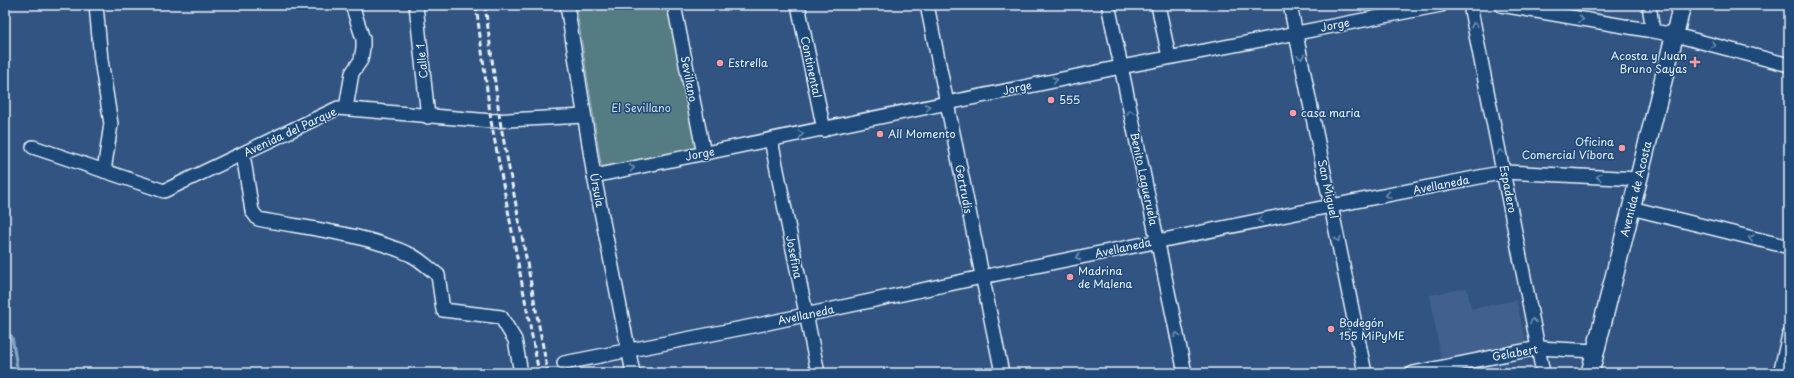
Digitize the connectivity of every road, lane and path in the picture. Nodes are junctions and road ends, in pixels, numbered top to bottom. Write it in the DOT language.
graph roads {
  1 [pos="96,5"];
  2 [pos="352,5"];
  3 [pos="416,5"];
  4 [pos="567,5"];
  5 [pos="674,5"];
  6 [pos="798,5"];
  7 [pos="927,5"];
  8 [pos="1158,5"];
  9 [pos="1290,5"];
  10 [pos="1441,5"];
  11 [pos="1470,5"];
  12 [pos="1501,5"];
  13 [pos="1649,5"];
  14 [pos="1682,5"];
  15 [pos="1109,9"];
  16 [pos="1653,31"];
  17 [pos="1296,33"];
  18 [pos="1675,35"];
  19 [pos="1169,57"];
  20 [pos="1789,65"];
  21 [pos="1121,67"];
  22 [pos="948,103"];
  23 [pos="346,108"];
  24 [pos="584,116"];
  25 [pos="428,117"];
  26 [pos="824,130"];
  27 [pos="771,140"];
  28 [pos="34,147"];
  29 [pos="243,154"];
  30 [pos="704,154"];
  31 [pos="104,171"];
  32 [pos="1505,172"];
  33 [pos="594,176"];
  34 [pos="1638,179"];
  35 [pos="1331,206"];
  36 [pos="1631,208"];
  37 [pos="1157,241"];
  38 [pos="1789,247"];
  39 [pos="982,277"];
  40 [pos="806,316"];
  41 [pos="1789,335"];
  42 [pos="1538,348"];
  43 [pos="1595,351"];
  44 [pos="629,352"];
  45 [pos="564,363"];
  46 [pos="522,373"];
  47 [pos="633,373"];
  48 [pos="818,373"];
  49 [pos="1002,373"];
  50 [pos="1185,373"];
  51 [pos="1365,373"];
  52 [pos="1414,373"];
  53 [pos="1543,373"];
  54 [pos="1590,373"];
  55 [pos="1780,373"];
  1 -- 31 [label="street"];
  2 -- 23 [label="street"];
  3 -- 25 [label="street, Calle 1"];
  4 -- 24 [label="street, Úrsula"];
  5 -- 30 [label="street, Sevillano"];
  6 -- 26 [label="street, Continental"];
  7 -- 22 [label="street, Gertrudis"];
  8 -- 19 [label="street"];
  9 -- 17 [label="street, San Miguel"];
  10 -- 17 [label="street, Jorge"];
  32 -- 11 [label="street, Espadero, one-way"];
  12 -- 16 [label="street, one-way"];
  13 -- 16 [label="street"];
  14 -- 18 [label="main road, Avenida de Acosta"];
  15 -- 21 [label="street, Benito Lagueruela"];
  16 -- 18 [label="street"];
  17 -- 19 [label="street, Jorge"];
  17 -- 35 [label="street, San Miguel, one-way"];
  18 -- 20 [label="street, one-way"];
  18 -- 34 [label="main road, Avenida de Acosta"];
  19 -- 21 [label="street, Jorge"];
  22 -- 21 [label="street, Jorge, one-way"];
  37 -- 21 [label="street, Benito Lagueruela, one-way"];
  26 -- 22 [label="street, Jorge, one-way"];
  22 -- 39 [label="street, Gertrudis"];
  23 -- 25 [label="street, Avenida del Parque"];
  23 -- 29 [label="street, Avenida del Parque"];
  24 -- 25 [label="street, Avenida del Parque"];
  24 -- 33 [label="street, Úrsula"];
  27 -- 26 [label="street, Jorge, one-way"];
  27 -- 30 [label="street, Jorge"];
  27 -- 40 [label="street, Josefina"];
  28 -- 31 [label="street, Avenida del Parque"];
  29 -- 31 [label="street, Avenida del Parque"];
  29 -- 46 [label="street"];
  33 -- 30 [label="street, Jorge, one-way"];
  34 -- 32 [label="street, Avellaneda, one-way"];
  32 -- 35 [label="street, Avellaneda, one-way"];
  42 -- 32 [label="street, Espadero, one-way"];
  33 -- 44 [label="street, Úrsula"];
  34 -- 36 [label="main road, Avenida de Acosta"];
  35 -- 37 [label="street, Avellaneda, one-way"];
  35 -- 51 [label="street, San Miguel, one-way"];
  38 -- 36 [label="street, one-way"];
  36 -- 43 [label="main road, Avenida de Acosta"];
  37 -- 39 [label="street, Avellaneda, one-way"];
  50 -- 37 [label="street, Benito Lagueruela, one-way"];
  39 -- 40 [label="street, Avellaneda"];
  39 -- 49 [label="street, Gertrudis"];
  40 -- 44 [label="street, Avellaneda"];
  40 -- 48 [label="street, Josefina"];
  41 -- 55 [label="street"];
  42 -- 43 [label="street, Gelabert"];
  42 -- 52 [label="street, Gelabert"];
  42 -- 53 [label="street, Espadero"];
  43 -- 54 [label="main road, Avenida de Acosta"];
  44 -- 45 [label="street, Avellaneda"];
  44 -- 47 [label="street, Úrsula"];
}
